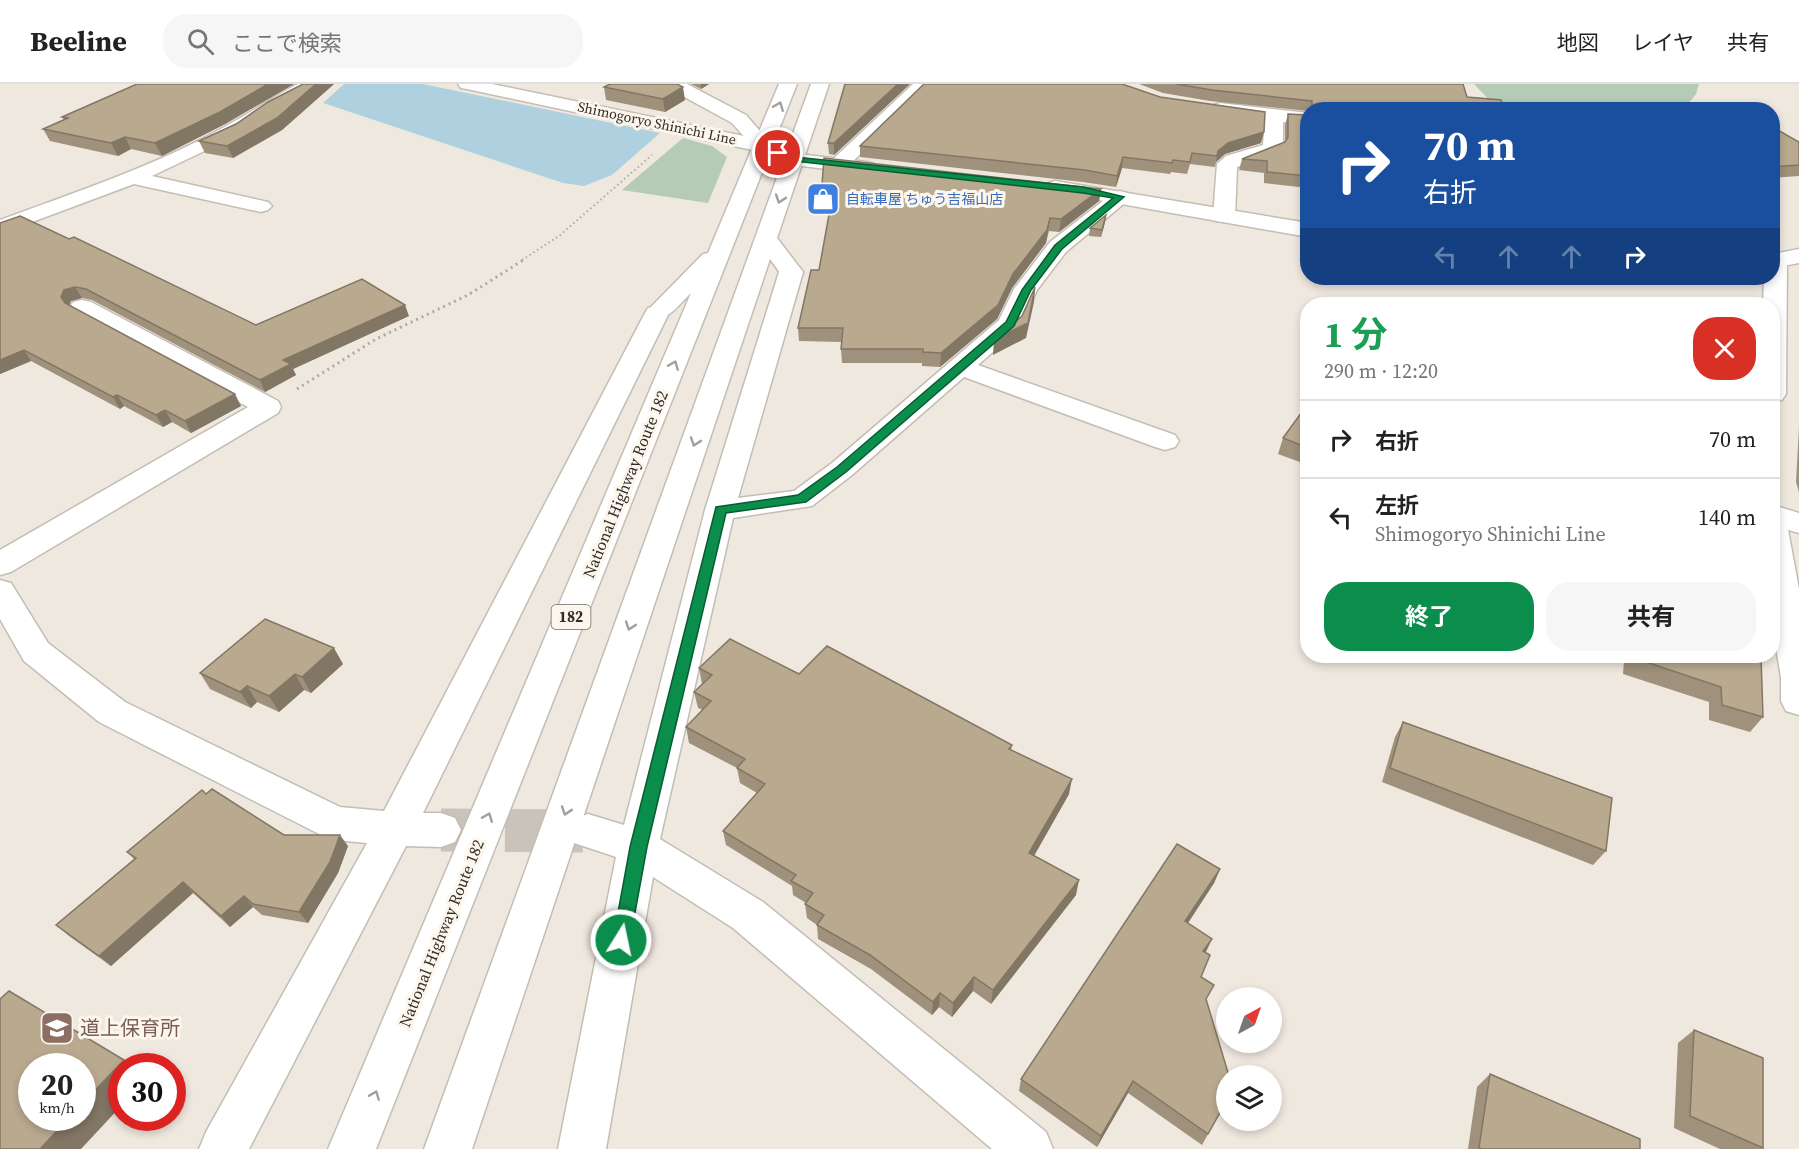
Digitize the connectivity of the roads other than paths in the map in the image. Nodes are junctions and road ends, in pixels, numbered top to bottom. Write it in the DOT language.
graph roads {
  1 [pos="310,84"];
  2 [pos="467,84"];
  3 [pos="674,84"];
  4 [pos="788,84"];
  5 [pos="820,84"];
  6 [pos="923,84"];
  7 [pos="1198,106"];
  8 [pos="1274,117"];
  9 [pos="1300,119"];
  10 [pos="763,146"];
  11 [pos="794,159"];
  12 [pos="838,165"];
  13 [pos="885,170"];
  14 [pos="132,178"];
  15 [pos="1036,185"];
  16 [pos="1120,197"];
  17 [pos="261,206"];
  18 [pos="1224,216"];
  19 [pos="0,227"];
  20 [pos="1300,229"];
  21 [pos="766,238"];
  22 [pos="722,248"];
  23 [pos="1783,259"];
  24 [pos="1780,300"];
  25 [pos="82,307"];
  26 [pos="959,367"];
  27 [pos="1165,441"];
  28 [pos="720,510"];
  29 [pos="1780,517"];
  30 [pos="1799,523"];
  31 [pos="0,564"];
  32 [pos="1780,570"];
  33 [pos="0,591"];
  34 [pos="1799,678"];
  35 [pos="1799,701"];
  36 [pos="396,829"];
  37 [pos="441,830"];
  38 [pos="588,831"];
  39 [pos="639,847"];
  40 [pos="223,1149"];
  41 [pos="352,1149"];
  42 [pos="448,1149"];
  43 [pos="582,1149"];
  44 [pos="1029,1149"];
  1 -- 14 [label="main road"];
  2 -- 10 [label="main road, Shimogoryo Shinichi Line"];
  3 -- 10 [label="main road"];
  10 -- 4 [label="main road, National Highway Route 182 / 182, one-way"];
  5 -- 11 [label="main road"];
  6 -- 12 [label="main road"];
  7 -- 8 [label="main road"];
  8 -- 9 [label="main road"];
  8 -- 18 [label="main road"];
  10 -- 11 [label="main road, Shimogoryo Shinichi Line"];
  10 -- 22 [label="main road, National Highway Route 182 / 182"];
  11 -- 12 [label="main road, Shimogoryo Shinichi Line"];
  11 -- 21 [label="main road, one-way"];
  12 -- 13 [label="main road, Shimogoryo Shinichi Line"];
  14 -- 17 [label="main road"];
  14 -- 19 [label="main road"];
  15 -- 16 [label="main road"];
  16 -- 18 [label="main road"];
  16 -- 26 [label="main road"];
  18 -- 20 [label="main road"];
  21 -- 28 [label="main road"];
  21 -- 42 [label="main road, one-way"];
  22 -- 36 [label="main road"];
  41 -- 22 [label="main road, National Highway Route 182 / 182, one-way"];
  23 -- 24 [label="main road"];
  25 -- 31 [label="main road"];
  26 -- 27 [label="main road"];
  26 -- 28 [label="main road"];
  28 -- 39 [label="main road"];
  29 -- 30 [label="main road"];
  32 -- 34 [label="main road"];
  33 -- 36 [label="main road"];
  34 -- 35 [label="main road"];
  36 -- 37 [label="main road"];
  36 -- 40 [label="main road"];
  38 -- 39 [label="main road"];
  39 -- 43 [label="main road"];
  39 -- 44 [label="main road"];
}
